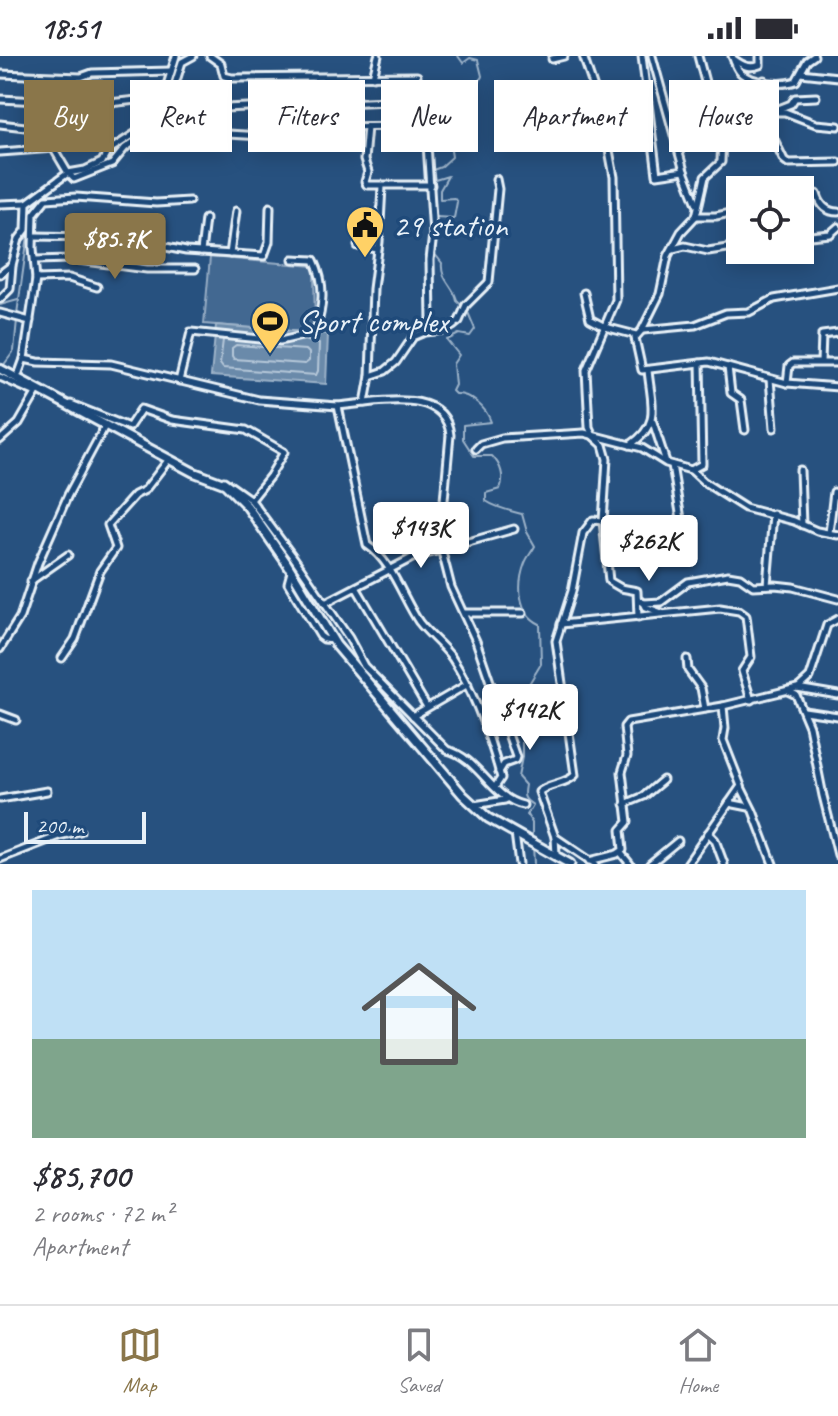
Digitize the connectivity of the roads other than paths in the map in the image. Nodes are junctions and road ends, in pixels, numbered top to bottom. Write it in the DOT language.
graph roads {
  1 [pos="176,56"];
  2 [pos="193,56"];
  3 [pos="210,56"];
  4 [pos="378,56"];
  5 [pos="564,56"];
  6 [pos="583,56"];
  7 [pos="642,56"];
  8 [pos="652,56"];
  9 [pos="698,56"];
  10 [pos="760,56"];
  11 [pos="814,56"];
  12 [pos="552,59"];
  13 [pos="171,71"];
  14 [pos="801,73"];
  15 [pos="0,74"];
  16 [pos="417,76"];
  17 [pos="373,77"];
  18 [pos="838,77"];
  19 [pos="169,80"];
  20 [pos="176,80"];
  21 [pos="704,80"];
  22 [pos="764,80"];
  23 [pos="779,84"];
  24 [pos="816,97"];
  25 [pos="0,99"];
  26 [pos="130,101"];
  27 [pos="381,101"];
  28 [pos="232,108"];
  29 [pos="779,109"];
  30 [pos="779,112"];
  31 [pos="0,124"];
  32 [pos="838,126"];
  33 [pos="24,127"];
  34 [pos="367,127"];
  35 [pos="232,133"];
  36 [pos="130,137"];
  37 [pos="130,145"];
  38 [pos="24,150"];
  39 [pos="779,150"];
  40 [pos="0,152"];
  41 [pos="57,152"];
  42 [pos="721,152"];
  43 [pos="838,162"];
  44 [pos="684,171"];
  45 [pos="70,175"];
  46 [pos="496,179"];
  47 [pos="431,185"];
  48 [pos="382,186"];
  49 [pos="817,194"];
  50 [pos="189,201"];
  51 [pos="27,203"];
  52 [pos="0,204"];
  53 [pos="697,206"];
  54 [pos="270,207"];
  55 [pos="236,211"];
  56 [pos="838,212"];
  57 [pos="726,214"];
  58 [pos="696,216"];
  59 [pos="205,219"];
  60 [pos="838,227"];
  61 [pos="34,236"];
  62 [pos="814,236"];
  63 [pos="358,246"];
  64 [pos="726,248"];
  65 [pos="378,249"];
  66 [pos="672,249"];
  67 [pos="201,252"];
  68 [pos="230,254"];
  69 [pos="293,259"];
  70 [pos="35,260"];
  71 [pos="12,265"];
  72 [pos="195,269"];
  73 [pos="0,274"];
  74 [pos="36,279"];
  75 [pos="97,287"];
  76 [pos="838,288"];
  77 [pos="584,293"];
  78 [pos="0,299"];
  79 [pos="0,313"];
  80 [pos="30,321"];
  81 [pos="605,327"];
  82 [pos="642,330"];
  83 [pos="425,332"];
  84 [pos="838,333"];
  85 [pos="636,335"];
  86 [pos="24,359"];
  87 [pos="821,362"];
  88 [pos="700,363"];
  89 [pos="838,363"];
  90 [pos="728,367"];
  91 [pos="0,369"];
  92 [pos="648,370"];
  93 [pos="14,376"];
  94 [pos="370,376"];
  95 [pos="0,377"];
  96 [pos="770,379"];
  97 [pos="179,381"];
  98 [pos="787,383"];
  99 [pos="838,387"];
  100 [pos="37,391"];
  101 [pos="365,403"];
  102 [pos="66,405"];
  103 [pos="338,406"];
  104 [pos="653,421"];
  105 [pos="105,426"];
  106 [pos="774,428"];
  107 [pos="745,430"];
  108 [pos="593,436"];
  109 [pos="0,440"];
  110 [pos="630,445"];
  111 [pos="476,449"];
  112 [pos="169,459"];
  113 [pos="669,464"];
  114 [pos="691,470"];
  115 [pos="800,470"];
  116 [pos="203,476"];
  117 [pos="834,492"];
  118 [pos="251,500"];
  119 [pos="773,514"];
  120 [pos="603,521"];
  121 [pos="802,525"];
  122 [pos="514,529"];
  123 [pos="829,533"];
  124 [pos="838,535"];
  125 [pos="684,537"];
  126 [pos="442,548"];
  127 [pos="68,555"];
  128 [pos="389,570"];
  129 [pos="292,571"];
  130 [pos="31,581"];
  131 [pos="767,585"];
  132 [pos="356,587"];
  133 [pos="836,599"];
  134 [pos="641,601"];
  135 [pos="312,603"];
  136 [pos="325,603"];
  137 [pos="303,608"];
  138 [pos="464,613"];
  139 [pos="523,613"];
  140 [pos="667,614"];
  141 [pos="638,617"];
  142 [pos="838,619"];
  143 [pos="561,624"];
  144 [pos="333,640"];
  145 [pos="0,649"];
  146 [pos="62,658"];
  147 [pos="687,659"];
  148 [pos="468,684"];
  149 [pos="797,688"];
  150 [pos="783,690"];
  151 [pos="838,695"];
  152 [pos="751,700"];
  153 [pos="723,706"];
  154 [pos="427,707"];
  155 [pos="705,709"];
  156 [pos="803,711"];
  157 [pos="0,714"];
  158 [pos="413,716"];
  159 [pos="838,716"];
  160 [pos="16,720"];
  161 [pos="499,772"];
  162 [pos="663,780"];
  163 [pos="741,786"];
  164 [pos="495,787"];
  165 [pos="47,791"];
  166 [pos="0,799"];
  167 [pos="506,799"];
  168 [pos="729,803"];
  169 [pos="625,804"];
  170 [pos="474,805"];
  171 [pos="523,805"];
  172 [pos="753,811"];
  173 [pos="80,831"];
  174 [pos="515,832"];
  175 [pos="708,833"];
  176 [pos="555,837"];
  177 [pos="678,841"];
  178 [pos="621,853"];
  179 [pos="556,855"];
  180 [pos="838,855"];
  181 [pos="0,859"];
  182 [pos="592,863"];
  183 [pos="519,864"];
  184 [pos="570,864"];
  185 [pos="630,864"];
  186 [pos="650,864"];
  187 [pos="687,864"];
  188 [pos="724,864"];
  189 [pos="773,864"];
  1 -- 13 [label="street"];
  2 -- 20 [label="street"];
  3 -- 17 [label="street"];
  4 -- 17 [label="street"];
  5 -- 12 [label="street"];
  6 -- 81 [label="street"];
  7 -- 44 [label="street"];
  8 -- 44 [label="street"];
  9 -- 21 [label="street"];
  10 -- 22 [label="street"];
  11 -- 14 [label="street"];
  13 -- 15 [label="street"];
  13 -- 19 [label="street"];
  14 -- 18 [label="street"];
  14 -- 23 [label="street"];
  16 -- 17 [label="street"];
  24 -- 29 [label="street"];
  25 -- 26 [label="street"];
  27 -- 28 [label="street"];
  30 -- 32 [label="street"];
  31 -- 33 [label="street"];
  34 -- 35 [label="street"];
  34 -- 47 [label="street"];
  34 -- 48 [label="street"];
  36 -- 45 [label="street"];
  37 -- 45 [label="street"];
  38 -- 40 [label="street"];
  39 -- 43 [label="street"];
  41 -- 45 [label="street"];
  42 -- 53 [label="street"];
  44 -- 53 [label="street"];
  45 -- 51 [label="street"];
  46 -- 83 [label="street"];
  47 -- 48 [label="street"];
  47 -- 83 [label="street"];
  48 -- 65 [label="street"];
  49 -- 56 [label="street"];
  50 -- 61 [label="street"];
  51 -- 52 [label="street"];
  51 -- 71 [label="street"];
  53 -- 58 [label="street"];
  54 -- 68 [label="street"];
  55 -- 68 [label="street"];
  57 -- 58 [label="street"];
  58 -- 66 [label="street"];
  59 -- 67 [label="street"];
  60 -- 62 [label="street"];
  61 -- 67 [label="street"];
  61 -- 70 [label="street"];
  63 -- 65 [label="street"];
  64 -- 66 [label="street"];
  65 -- 94 [label="street"];
  66 -- 82 [label="street"];
  67 -- 68 [label="street"];
  69 -- 97 [label="street"];
  70 -- 72 [label="street"];
  70 -- 74 [label="street"];
  71 -- 73 [label="street"];
  71 -- 78 [label="street"];
  74 -- 75 [label="street"];
  74 -- 80 [label="street"];
  76 -- 82 [label="street"];
  77 -- 81 [label="street"];
  79 -- 80 [label="street"];
  80 -- 86 [label="street"];
  81 -- 85 [label="street"];
  81 -- 108 [label="street"];
  82 -- 85 [label="street"];
  83 -- 94 [label="street"];
  84 -- 87 [label="street"];
  85 -- 92 [label="street"];
  86 -- 93 [label="street"];
  86 -- 97 [label="street"];
  87 -- 89 [label="street"];
  87 -- 98 [label="street"];
  88 -- 90 [label="street"];
  88 -- 92 [label="street"];
  88 -- 114 [label="street"];
  90 -- 96 [label="street"];
  90 -- 107 [label="street"];
  91 -- 93 [label="main road"];
  92 -- 104 [label="street"];
  93 -- 100 [label="main road"];
  94 -- 101 [label="street"];
  95 -- 100 [label="street"];
  96 -- 98 [label="street"];
  96 -- 106 [label="street"];
  97 -- 103 [label="street"];
  98 -- 99 [label="street"];
  100 -- 102 [label="main road"];
  100 -- 109 [label="street"];
  101 -- 103 [label="street"];
  101 -- 126 [label="street"];
  102 -- 105 [label="main road"];
  102 -- 118 [label="street"];
  103 -- 128 [label="street"];
  104 -- 110 [label="street"];
  104 -- 113 [label="street"];
  105 -- 112 [label="main road"];
  105 -- 130 [label="street"];
  108 -- 110 [label="street"];
  108 -- 111 [label="street"];
  108 -- 120 [label="street"];
  110 -- 113 [label="street"];
  112 -- 116 [label="main road"];
  112 -- 146 [label="street"];
  113 -- 114 [label="street"];
  113 -- 125 [label="street"];
  114 -- 119 [label="street"];
  115 -- 121 [label="street"];
  116 -- 118 [label="street"];
  116 -- 129 [label="main road"];
  117 -- 123 [label="street"];
  118 -- 136 [label="street"];
  119 -- 121 [label="street"];
  119 -- 131 [label="street"];
  120 -- 134 [label="street"];
  120 -- 143 [label="street"];
  121 -- 123 [label="street"];
  122 -- 126 [label="street"];
  123 -- 124 [label="street"];
  126 -- 128 [label="street"];
  126 -- 138 [label="street"];
  127 -- 130 [label="street"];
  128 -- 132 [label="street"];
  128 -- 148 [label="street"];
  129 -- 135 [label="main road"];
  129 -- 137 [label="street"];
  130 -- 145 [label="street"];
  131 -- 133 [label="street"];
  131 -- 134 [label="street"];
  132 -- 136 [label="street"];
  132 -- 154 [label="street"];
  134 -- 140 [label="street"];
  134 -- 141 [label="street"];
  135 -- 137 [label="street"];
  135 -- 144 [label="main road"];
  136 -- 158 [label="street"];
  137 -- 144 [label="street"];
  138 -- 139 [label="street"];
  138 -- 161 [label="street"];
  140 -- 141 [label="street"];
  140 -- 152 [label="street"];
  141 -- 143 [label="street"];
  142 -- 149 [label="street"];
  143 -- 176 [label="street"];
  144 -- 170 [label="main road"];
  147 -- 155 [label="street"];
  148 -- 154 [label="street"];
  148 -- 161 [label="street"];
  149 -- 150 [label="street"];
  149 -- 151 [label="street"];
  150 -- 152 [label="street"];
  150 -- 156 [label="street"];
  152 -- 153 [label="street"];
  153 -- 155 [label="street"];
  153 -- 163 [label="street"];
  154 -- 158 [label="street"];
  155 -- 169 [label="street"];
  156 -- 159 [label="street"];
  156 -- 180 [label="street"];
  157 -- 160 [label="street"];
  158 -- 164 [label="street"];
  161 -- 164 [label="street"];
  162 -- 169 [label="street"];
  163 -- 168 [label="street"];
  163 -- 172 [label="street"];
  164 -- 167 [label="street"];
  165 -- 166 [label="street"];
  167 -- 170 [label="street"];
  167 -- 171 [label="street"];
  168 -- 172 [label="street"];
  168 -- 175 [label="street"];
  169 -- 178 [label="street"];
  170 -- 174 [label="main road"];
  172 -- 189 [label="street"];
  173 -- 181 [label="street"];
  174 -- 179 [label="main road"];
  174 -- 183 [label="street"];
  175 -- 187 [label="street"];
  175 -- 188 [label="street"];
  176 -- 179 [label="street"];
  176 -- 182 [label="street"];
  177 -- 186 [label="street"];
  178 -- 182 [label="street"];
  178 -- 185 [label="street"];
  179 -- 184 [label="main road"];
}
